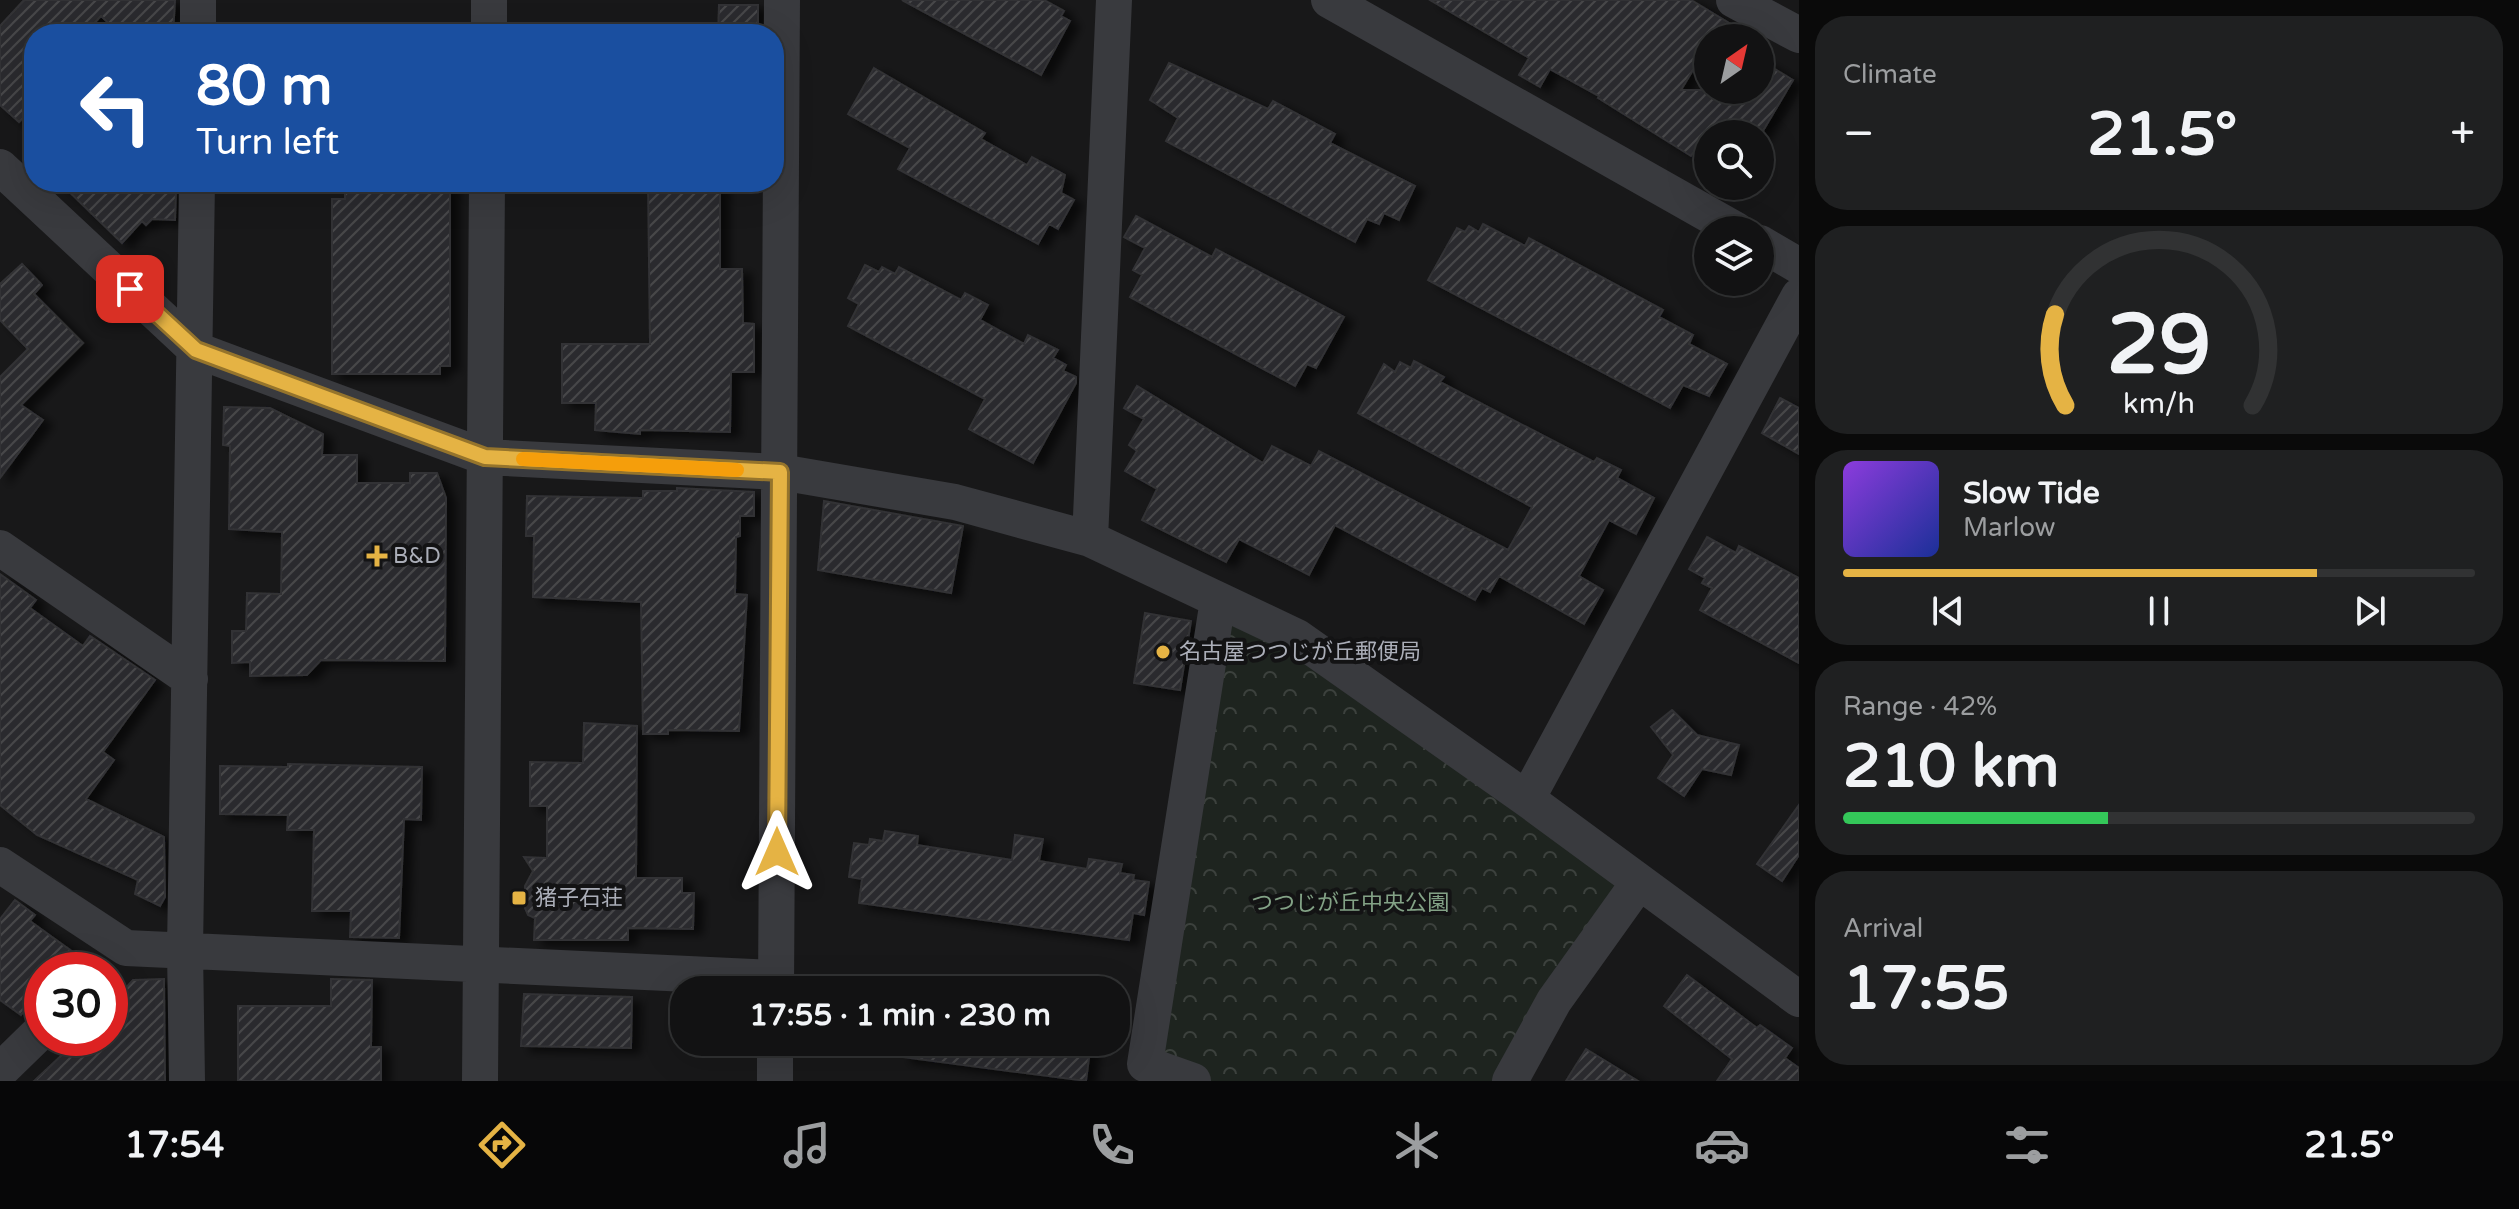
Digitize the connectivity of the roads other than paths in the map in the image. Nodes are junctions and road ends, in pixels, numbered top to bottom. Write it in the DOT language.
graph roads {
  1 [pos="198,0"];
  2 [pos="489,0"];
  3 [pos="782,0"];
  4 [pos="1114,0"];
  5 [pos="1734,0"];
  6 [pos="1350,5"];
  7 [pos="198,24"];
  8 [pos="489,24"];
  9 [pos="782,24"];
  10 [pos="1799,35"];
  11 [pos="0,167"];
  12 [pos="24,189"];
  13 [pos="27,192"];
  14 [pos="197,192"];
  15 [pos="487,192"];
  16 [pos="781,192"];
  17 [pos="1712,216"];
  18 [pos="1774,251"];
  19 [pos="1799,266"];
  20 [pos="1799,296"];
  21 [pos="196,350"];
  22 [pos="485,457"];
  23 [pos="780,472"];
  24 [pos="1090,539"];
  25 [pos="0,548"];
  26 [pos="1218,600"];
  27 [pos="190,679"];
  28 [pos="1527,799"];
  29 [pos="0,865"];
  30 [pos="1639,882"];
  31 [pos="185,950"];
  32 [pos="106,952"];
  33 [pos="128,957"];
  34 [pos="481,964"];
  35 [pos="776,976"];
  36 [pos="670,977"];
  37 [pos="1799,999"];
  38 [pos="24,1048"];
  39 [pos="775,1056"];
  40 [pos="0,1071"];
  41 [pos="187,1081"];
  42 [pos="480,1081"];
  43 [pos="775,1081"];
  44 [pos="1193,1081"];
  45 [pos="1510,1081"];
  1 -- 7 [label="street"];
  2 -- 8 [label="street"];
  3 -- 9 [label="street"];
  4 -- 24 [label="street"];
  5 -- 10 [label="street"];
  6 -- 17 [label="street"];
  11 -- 12 [label="street"];
  13 -- 21 [label="street"];
  14 -- 21 [label="street"];
  15 -- 22 [label="street"];
  16 -- 23 [label="street"];
  18 -- 19 [label="street"];
  20 -- 28 [label="street"];
  21 -- 22 [label="street"];
  21 -- 27 [label="street"];
  22 -- 23 [label="street"];
  22 -- 34 [label="street"];
  23 -- 24 [label="street"];
  23 -- 35 [label="street"];
  24 -- 26 [label="street"];
  25 -- 27 [label="street"];
  26 -- 28 [label="street"];
  26 -- 44 [label="street"];
  27 -- 31 [label="street"];
  28 -- 30 [label="street"];
  29 -- 32 [label="street"];
  30 -- 37 [label="street"];
  30 -- 45 [label="street"];
  31 -- 33 [label="street"];
  31 -- 34 [label="street"];
  31 -- 41 [label="street"];
  34 -- 36 [label="street"];
  34 -- 42 [label="street"];
  38 -- 40 [label="street"];
  39 -- 43 [label="street"];
}
